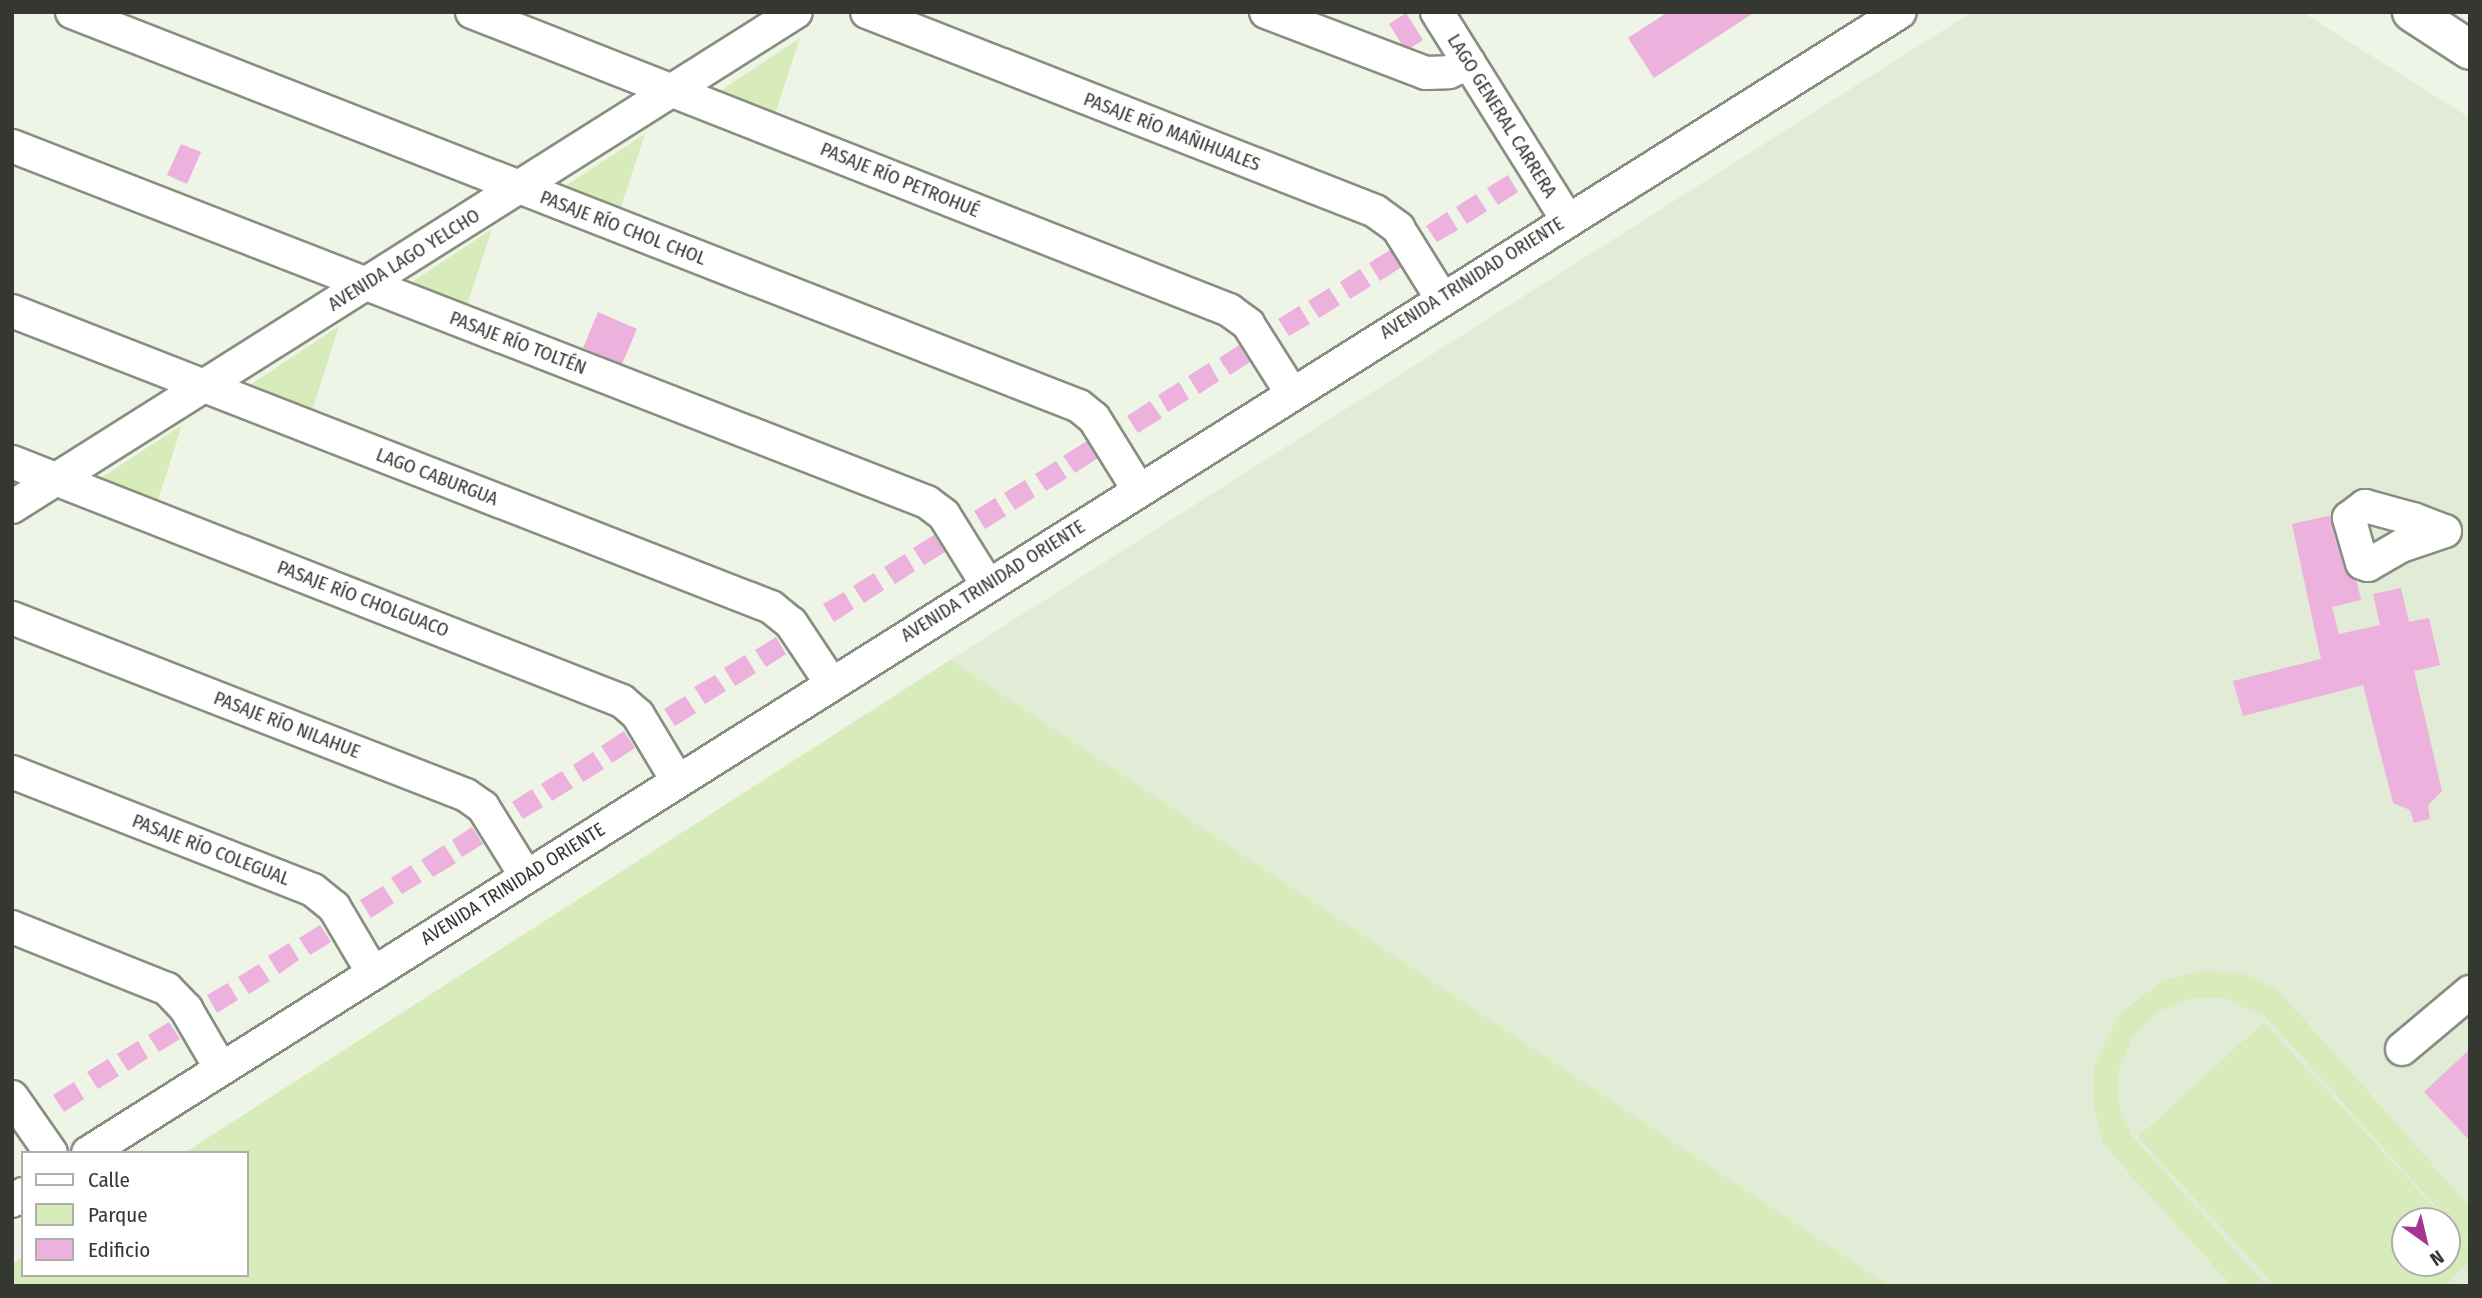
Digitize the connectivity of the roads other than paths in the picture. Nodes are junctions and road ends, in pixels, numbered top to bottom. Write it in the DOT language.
graph roads {
  1 [pos="72,12"];
  2 [pos="472,12"];
  3 [pos="796,12"];
  4 [pos="867,12"];
  5 [pos="1266,12"];
  6 [pos="1437,12"];
  7 [pos="1900,12"];
  8 [pos="2412,12"];
  9 [pos="2460,35"];
  10 [pos="1469,63"];
  11 [pos="671,92"];
  12 [pos="12,146"];
  13 [pos="519,187"];
  14 [pos="1567,219"];
  15 [pos="366,284"];
  16 [pos="1441,297"];
  17 [pos="12,311"];
  18 [pos="204,386"];
  19 [pos="1291,392"];
  20 [pos="12,462"];
  21 [pos="56,479"];
  22 [pos="1138,489"];
  23 [pos="12,507"];
  24 [pos="987,584"];
  25 [pos="12,618"];
  26 [pos="831,683"];
  27 [pos="12,772"];
  28 [pos="677,780"];
  29 [pos="526,876"];
  30 [pos="12,927"];
  31 [pos="373,972"];
  32 [pos="2470,992"];
  33 [pos="2402,1049"];
  34 [pos="220,1069"];
  35 [pos="12,1097"];
  36 [pos="50,1151"];
  37 [pos="91,1151"];
  1 -- 13 [label="street, PASAJE RÍO CHOL CHOL"];
  2 -- 11 [label="street, PASAJE RÍO PETROHUÉ"];
  3 -- 11 [label="street, AVENIDA LAGO YELCHO"];
  4 -- 16 [label="street, PASAJE RÍO MAÑIHUALES"];
  5 -- 10 [label="street"];
  6 -- 10 [label="street, LAGO GENERAL CARRERA"];
  7 -- 14 [label="street, AVENIDA TRINIDAD ORIENTE"];
  8 -- 9 [label="main road"];
  10 -- 14 [label="street, LAGO GENERAL CARRERA"];
  11 -- 13 [label="street, AVENIDA LAGO YELCHO"];
  11 -- 19 [label="street, PASAJE RÍO PETROHUÉ"];
  12 -- 15 [label="street, PASAJE RÍO TOLTÉN"];
  13 -- 15 [label="street, AVENIDA LAGO YELCHO"];
  13 -- 22 [label="street, PASAJE RÍO CHOL CHOL"];
  14 -- 16 [label="street, AVENIDA TRINIDAD ORIENTE"];
  15 -- 18 [label="street, AVENIDA LAGO YELCHO"];
  15 -- 24 [label="street, PASAJE RÍO TOLTÉN"];
  16 -- 19 [label="street, AVENIDA TRINIDAD ORIENTE"];
  17 -- 18 [label="street, LAGO CABURGUA"];
  18 -- 21 [label="street, AVENIDA LAGO YELCHO"];
  18 -- 26 [label="street, LAGO CABURGUA"];
  19 -- 22 [label="street, AVENIDA TRINIDAD ORIENTE"];
  20 -- 21 [label="street, PASAJE RÍO CHOLGUACO"];
  21 -- 23 [label="street, AVENIDA LAGO YELCHO"];
  21 -- 28 [label="street, PASAJE RÍO CHOLGUACO"];
  22 -- 24 [label="street, AVENIDA TRINIDAD ORIENTE"];
  24 -- 26 [label="street, AVENIDA TRINIDAD ORIENTE"];
  25 -- 29 [label="street, PASAJE RÍO NILAHUE"];
  26 -- 28 [label="street, AVENIDA TRINIDAD ORIENTE"];
  27 -- 31 [label="street, PASAJE RÍO COLEGUAL"];
  28 -- 29 [label="street, AVENIDA TRINIDAD ORIENTE"];
  29 -- 31 [label="street, AVENIDA TRINIDAD ORIENTE"];
  30 -- 34 [label="street"];
  31 -- 34 [label="street, AVENIDA TRINIDAD ORIENTE"];
  32 -- 33 [label="street"];
  34 -- 37 [label="street, AVENIDA TRINIDAD ORIENTE"];
  35 -- 36 [label="street"];
}
